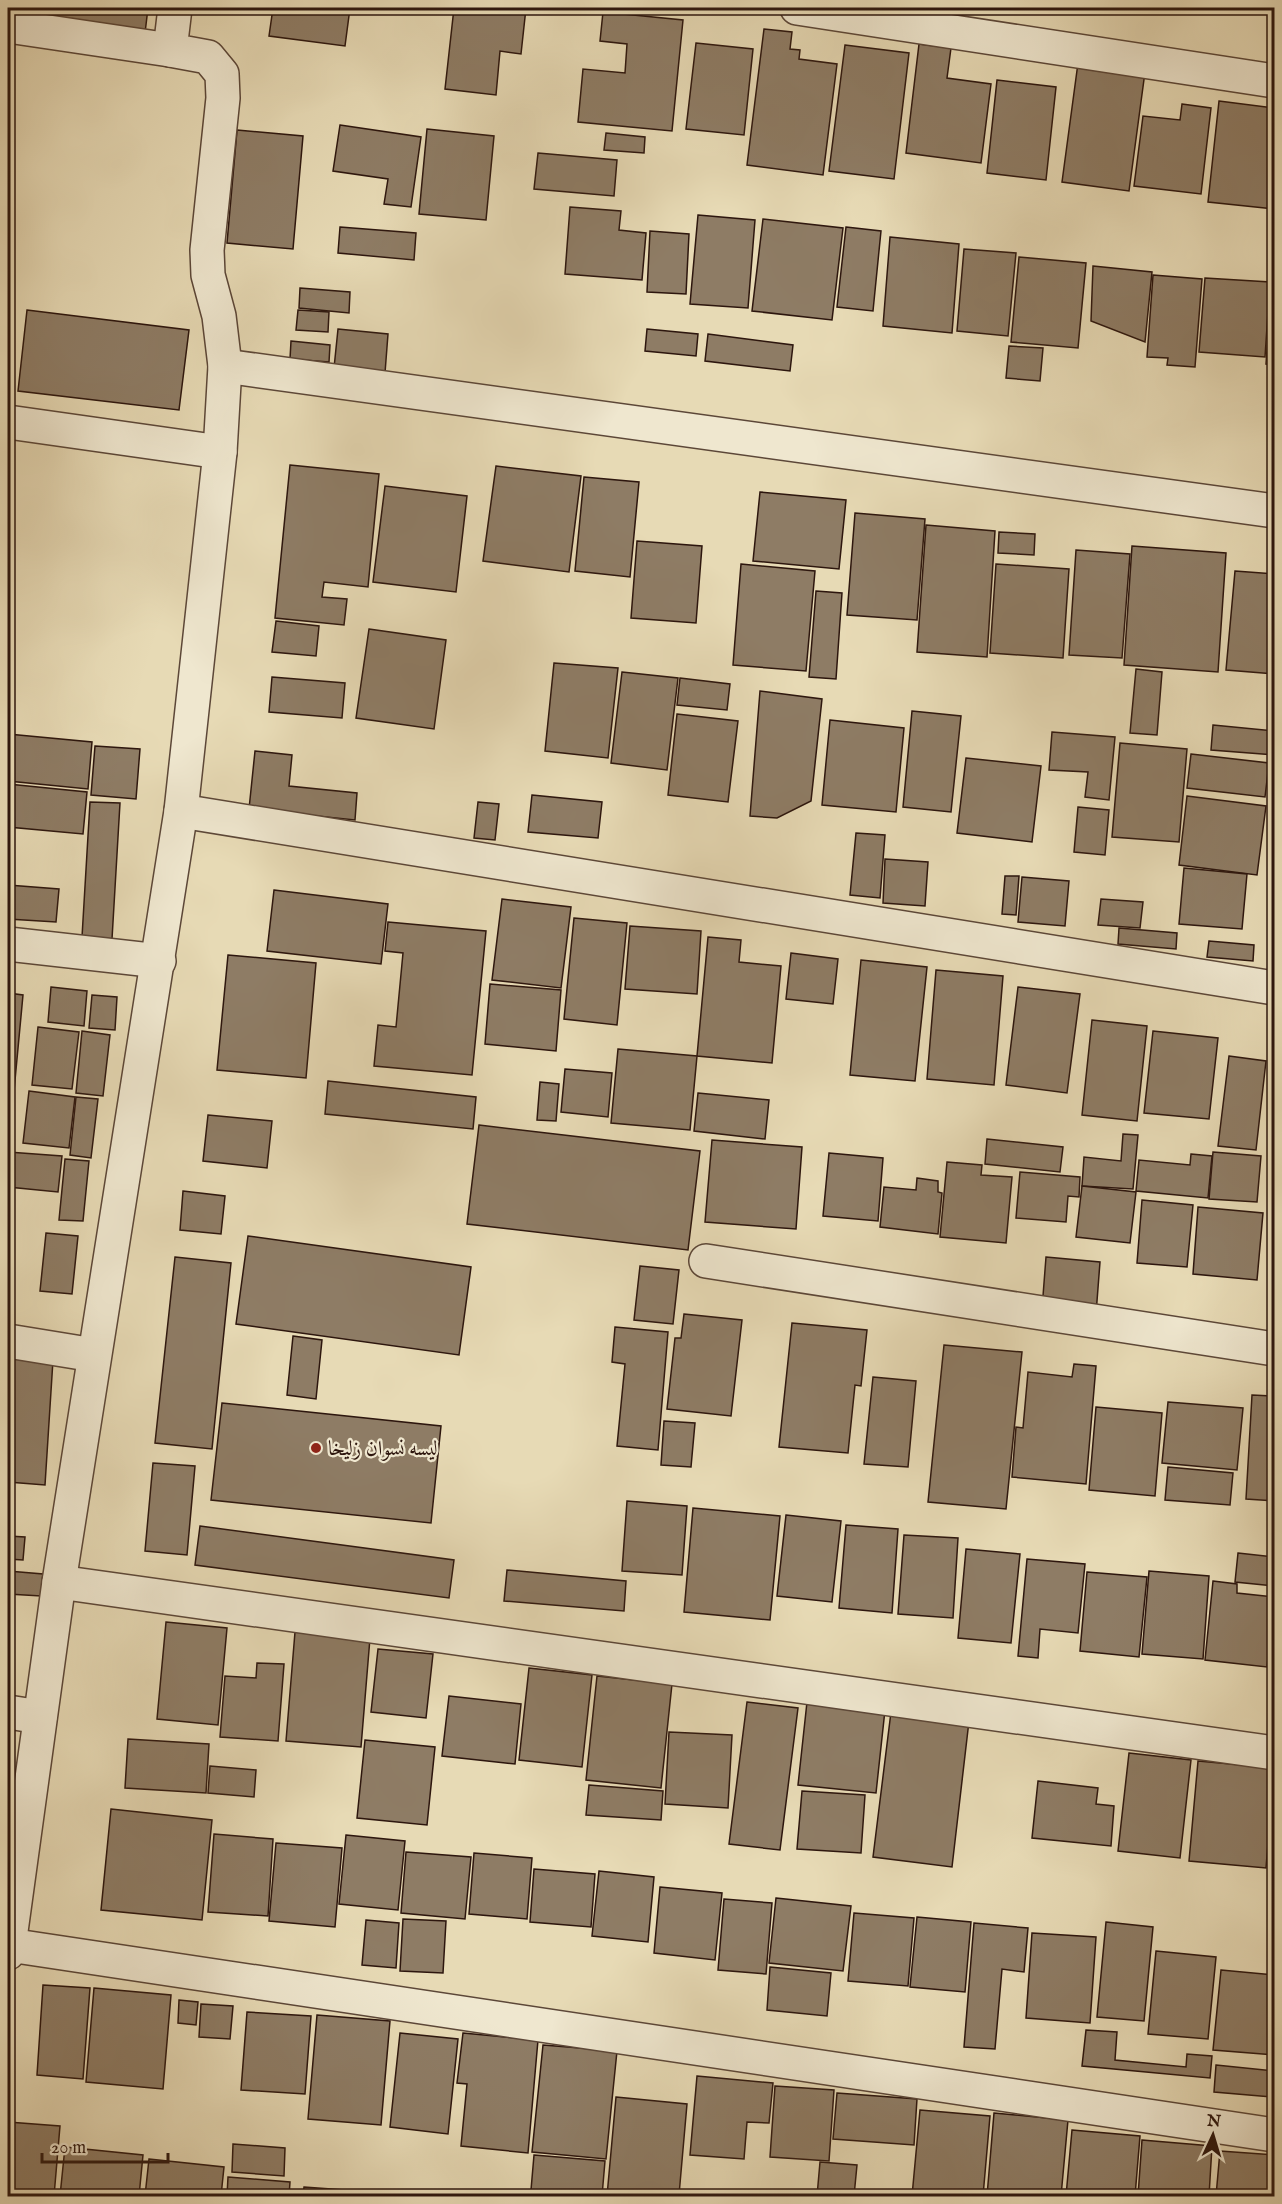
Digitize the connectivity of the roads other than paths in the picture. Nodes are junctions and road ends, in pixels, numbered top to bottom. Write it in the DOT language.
graph roads {
  1 [pos="175,8"];
  2 [pos="797,8"];
  3 [pos="8,26"];
  4 [pos="170,50"];
  5 [pos="1275,81"];
  6 [pos="225,366"];
  7 [pos="8,422"];
  8 [pos="220,452"];
  9 [pos="1275,511"];
  10 [pos="181,811"];
  11 [pos="8,944"];
  12 [pos="159,961"];
  13 [pos="1275,988"];
  14 [pos="706,1261"];
  15 [pos="8,1341"];
  16 [pos="1275,1349"];
  17 [pos="94,1355"];
  18 [pos="59,1582"];
  19 [pos="8,1712"];
  20 [pos="40,1717"];
  21 [pos="1275,1753"];
  22 [pos="8,1949"];
  23 [pos="1275,2135"];
  1 -- 4 [label="street"];
  2 -- 5 [label="street"];
  3 -- 4 [label="street"];
  4 -- 6 [label="street"];
  6 -- 8 [label="street"];
  6 -- 9 [label="street"];
  7 -- 8 [label="street"];
  8 -- 10 [label="street"];
  10 -- 12 [label="street"];
  10 -- 13 [label="street"];
  11 -- 12 [label="street"];
  12 -- 17 [label="street"];
  14 -- 16 [label="street"];
  15 -- 17 [label="street"];
  17 -- 18 [label="street"];
  18 -- 20 [label="street"];
  18 -- 21 [label="street"];
  19 -- 20 [label="street"];
  20 -- 22 [label="street"];
  22 -- 23 [label="street"];
}
